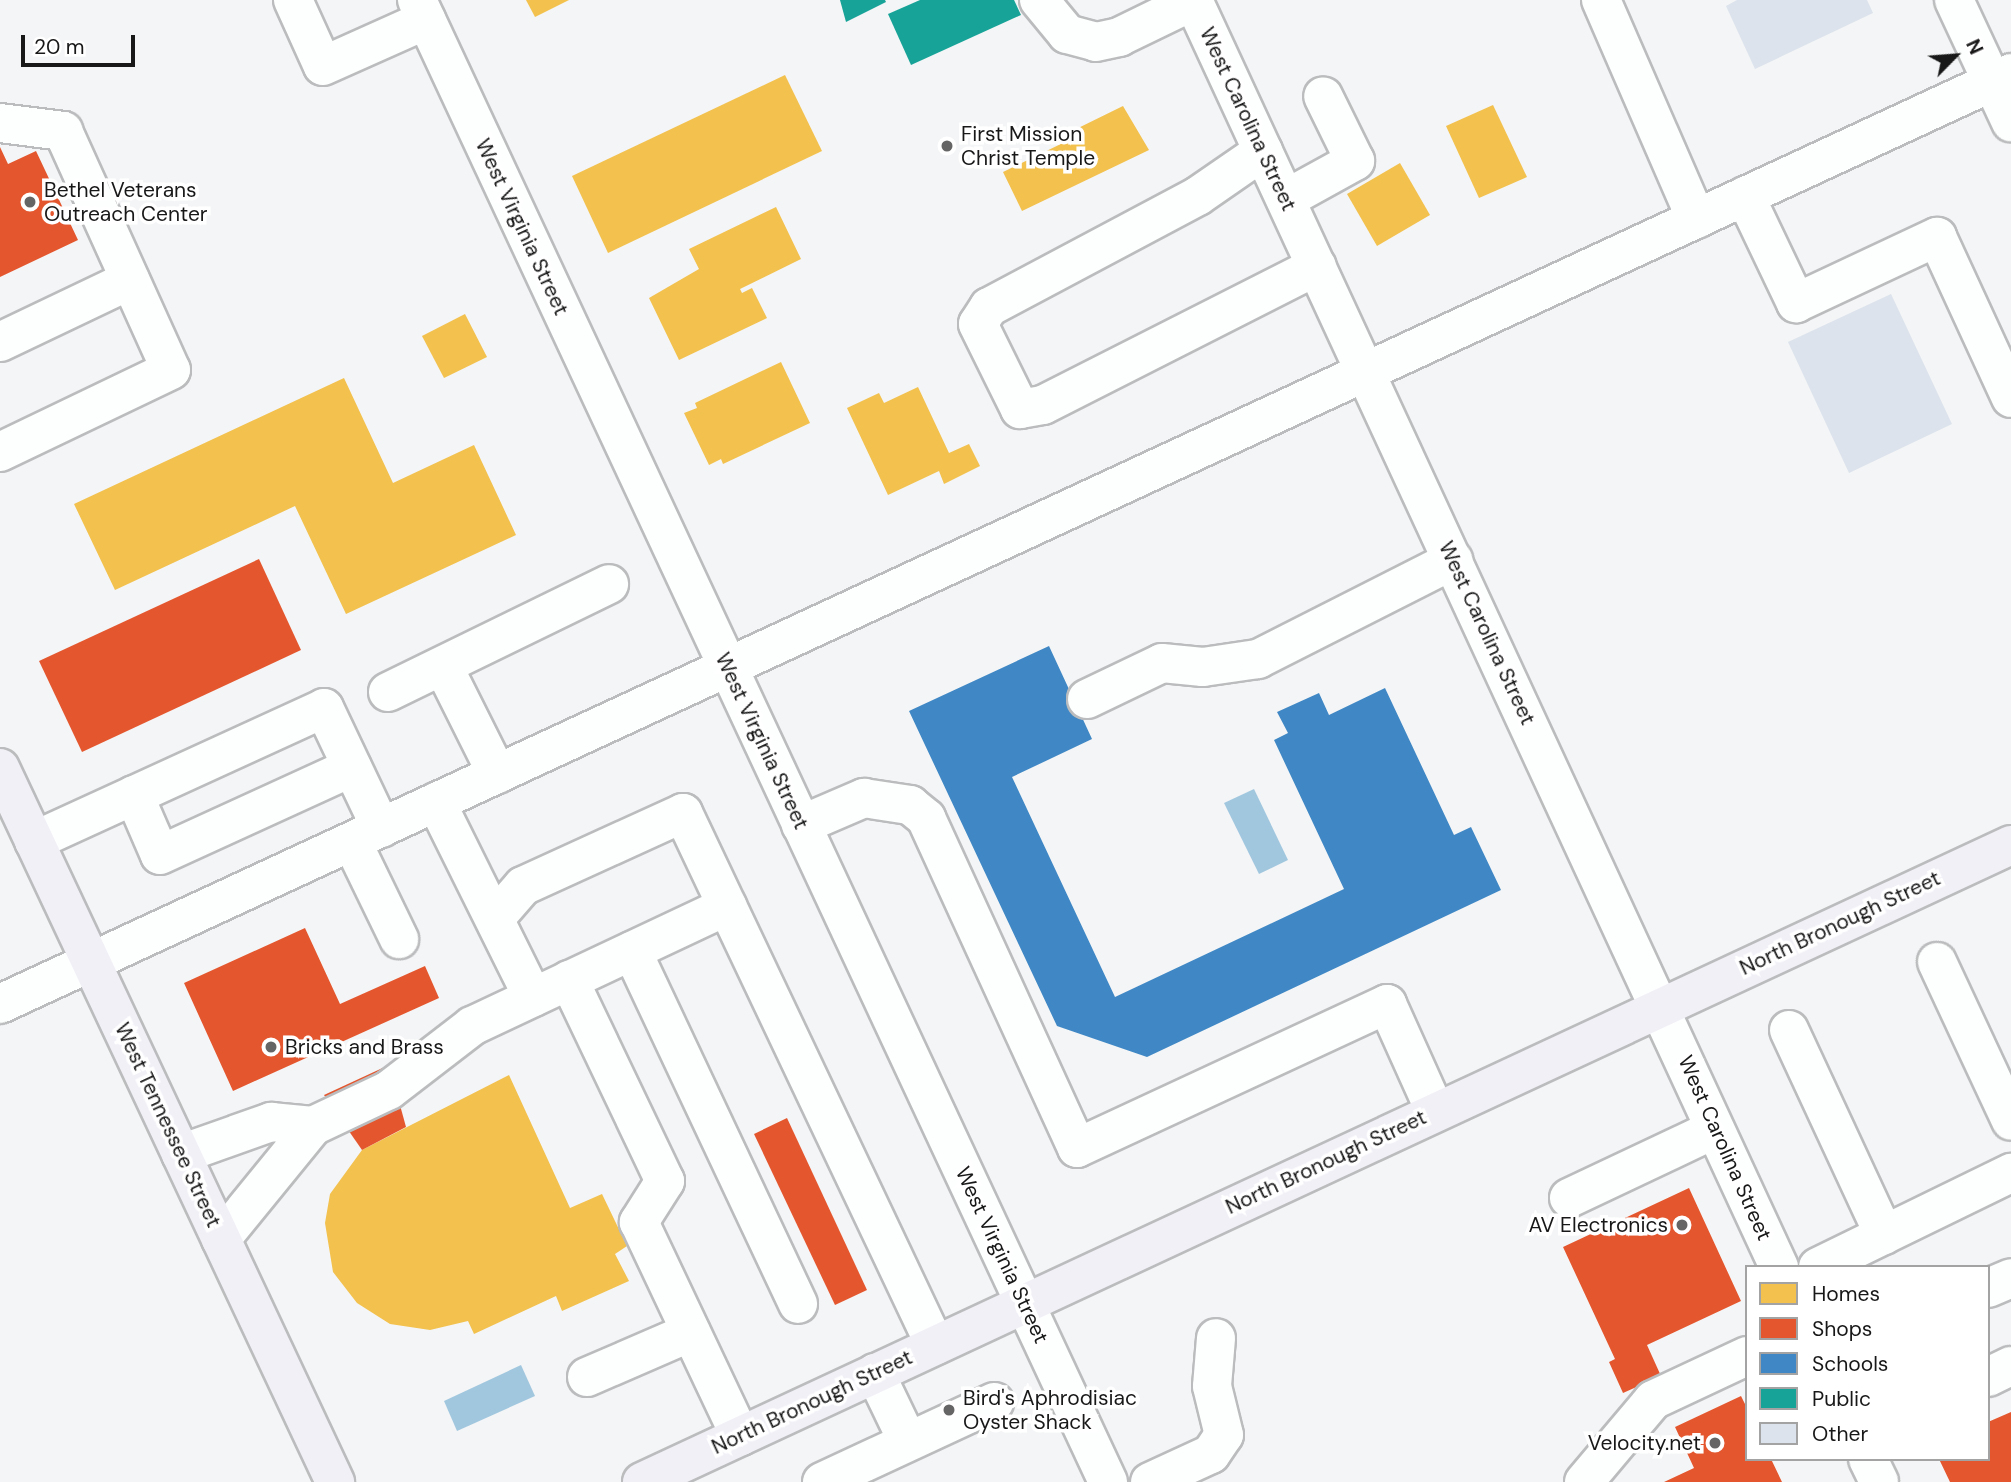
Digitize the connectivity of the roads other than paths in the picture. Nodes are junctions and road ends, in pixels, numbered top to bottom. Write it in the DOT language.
graph roads {
  1 [pos="293,0"];
  2 [pos="1039,0"];
  3 [pos="1601,0"];
  4 [pos="1954,0"];
  5 [pos="1193,1"];
  6 [pos="422,10"];
  7 [pos="2001,77"];
  8 [pos="1323,96"];
  9 [pos="2011,122"];
  10 [pos="0,123"];
  11 [pos="1263,151"];
  12 [pos="1745,196"];
  13 [pos="1286,199"];
  14 [pos="1696,219"];
  15 [pos="1317,266"];
  16 [pos="130,279"];
  17 [pos="0,342"];
  18 [pos="1366,372"];
  19 [pos="2011,398"];
  20 [pos="0,452"];
  21 [pos="1453,560"];
  22 [pos="609,584"];
  23 [pos="443,666"];
  24 [pos="727,667"];
  25 [pos="388,692"];
  26 [pos="1087,699"];
  27 [pos="352,766"];
  28 [pos="0,768"];
  29 [pos="497,774"];
  30 [pos="134,795"];
  31 [pos="436,802"];
  32 [pos="801,825"];
  33 [pos="366,835"];
  34 [pos="34,841"];
  35 [pos="2011,845"];
  36 [pos="727,906"];
  37 [pos="496,917"];
  38 [pos="399,939"];
  39 [pos="632,951"];
  40 [pos="92,962"];
  41 [pos="1937,962"];
  42 [pos="569,979"];
  43 [pos="533,997"];
  44 [pos="0,1004"];
  45 [pos="1661,1005"];
  46 [pos="1789,1030"];
  47 [pos="1435,1111"];
  48 [pos="2011,1121"];
  49 [pos="313,1126"];
  50 [pos="1714,1129"];
  51 [pos="181,1154"];
  52 [pos="2011,1173"];
  53 [pos="1569,1198"];
  54 [pos="1884,1235"];
  55 [pos="222,1239"];
  56 [pos="1778,1265"];
  57 [pos="1822,1265"];
  58 [pos="2011,1278"];
  59 [pos="1990,1287"];
  60 [pos="1024,1303"];
  61 [pos="798,1304"];
  62 [pos="691,1332"];
  63 [pos="1216,1338"];
  64 [pos="935,1345"];
  65 [pos="1745,1357"];
  66 [pos="2011,1366"];
  67 [pos="875,1373"];
  68 [pos="1990,1376"];
  69 [pos="587,1377"];
  70 [pos="994,1402"];
  71 [pos="740,1436"];
  72 [pos="908,1442"];
  73 [pos="1869,1461"];
  74 [pos="335,1482"];
  75 [pos="642,1482"];
  76 [pos="822,1482"];
  77 [pos="1108,1482"];
  78 [pos="1150,1482"];
  79 [pos="1584,1482"];
  80 [pos="1879,1482"];
  1 -- 6 [label="street"];
  2 -- 5 [label="street"];
  3 -- 14 [label="street"];
  4 -- 7 [label="street"];
  5 -- 11 [label="street, West Carolina Street"];
  6 -- 24 [label="street, West Virginia Street"];
  7 -- 9 [label="street"];
  7 -- 12 [label="street"];
  8 -- 13 [label="street"];
  10 -- 16 [label="street"];
  11 -- 13 [label="street, West Carolina Street"];
  11 -- 15 [label="street"];
  12 -- 14 [label="street"];
  12 -- 19 [label="street"];
  13 -- 15 [label="street, West Carolina Street"];
  14 -- 18 [label="street"];
  15 -- 18 [label="street, West Carolina Street"];
  16 -- 17 [label="street"];
  16 -- 20 [label="street"];
  18 -- 21 [label="street, West Carolina Street"];
  18 -- 24 [label="street"];
  21 -- 26 [label="street"];
  21 -- 45 [label="street, West Carolina Street"];
  22 -- 23 [label="street"];
  23 -- 25 [label="street"];
  23 -- 29 [label="street"];
  24 -- 29 [label="street"];
  24 -- 32 [label="street, West Virginia Street"];
  27 -- 30 [label="street"];
  27 -- 30 [label="street"];
  27 -- 33 [label="street"];
  28 -- 34 [label="main road, West Tennessee Street"];
  29 -- 31 [label="street"];
  30 -- 34 [label="street"];
  31 -- 33 [label="street"];
  31 -- 37 [label="street"];
  32 -- 47 [label="street"];
  32 -- 60 [label="street, West Virginia Street"];
  33 -- 38 [label="street"];
  33 -- 40 [label="street"];
  34 -- 40 [label="main road, West Tennessee Street"];
  35 -- 45 [label="main road, North Bronough Street"];
  36 -- 37 [label="street"];
  36 -- 39 [label="street"];
  36 -- 64 [label="street"];
  37 -- 43 [label="street"];
  39 -- 42 [label="street"];
  39 -- 61 [label="street"];
  40 -- 44 [label="street"];
  40 -- 51 [label="main road, West Tennessee Street"];
  41 -- 48 [label="street"];
  42 -- 43 [label="street"];
  42 -- 62 [label="street"];
  43 -- 49 [label="street"];
  45 -- 47 [label="main road, North Bronough Street"];
  45 -- 50 [label="street, West Carolina Street"];
  46 -- 54 [label="street"];
  47 -- 60 [label="main road, North Bronough Street"];
  49 -- 51 [label="street"];
  49 -- 55 [label="street"];
  50 -- 53 [label="street"];
  50 -- 56 [label="street, West Carolina Street"];
  51 -- 55 [label="main road, West Tennessee Street"];
  52 -- 54 [label="street"];
  54 -- 57 [label="street"];
  55 -- 74 [label="main road, West Tennessee Street"];
  58 -- 59 [label="street"];
  60 -- 64 [label="main road, North Bronough Street"];
  60 -- 77 [label="street, West Virginia Street"];
  62 -- 69 [label="street"];
  62 -- 71 [label="street"];
  63 -- 78 [label="street"];
  64 -- 67 [label="main road, North Bronough Street"];
  65 -- 79 [label="street"];
  66 -- 68 [label="street"];
  67 -- 71 [label="main road, North Bronough Street"];
  67 -- 72 [label="street"];
  70 -- 72 [label="street"];
  71 -- 75 [label="main road, North Bronough Street"];
  72 -- 76 [label="street"];
  73 -- 80 [label="street"];
}
